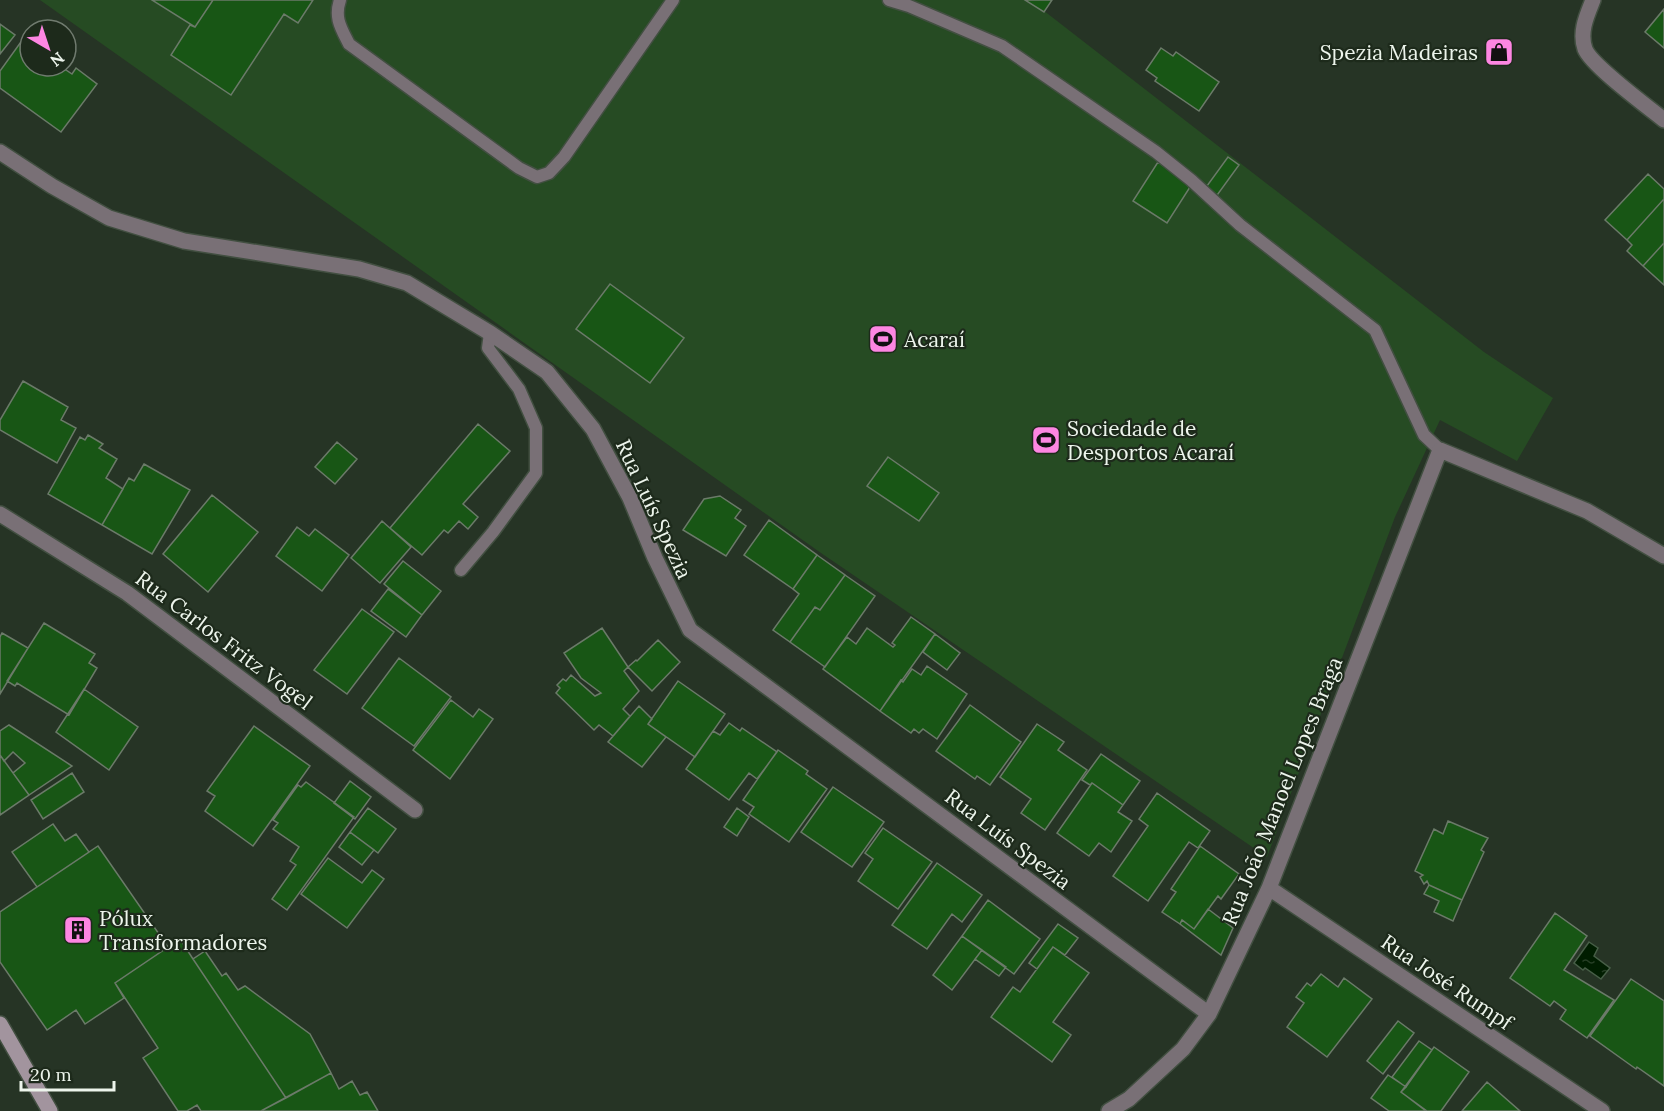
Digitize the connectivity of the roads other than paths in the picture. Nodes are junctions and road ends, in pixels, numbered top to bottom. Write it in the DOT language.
graph roads {
  1 [pos="340,0"];
  2 [pos="673,0"];
  3 [pos="889,0"];
  4 [pos="1593,0"];
  5 [pos="1664,120"];
  6 [pos="0,152"];
  7 [pos="490,333"];
  8 [pos="1440,450"];
  9 [pos="0,514"];
  10 [pos="1664,556"];
  11 [pos="461,570"];
  12 [pos="415,810"];
  13 [pos="1269,888"];
  14 [pos="1209,1014"];
  15 [pos="0,1024"];
  16 [pos="50,1111"];
  17 [pos="1109,1111"];
  18 [pos="1602,1111"];
  1 -- 2 [label="lane"];
  3 -- 8 [label="lane"];
  4 -- 5 [label="street"];
  6 -- 7 [label="street, Rua Luís Spezia"];
  7 -- 11 [label="lane"];
  7 -- 14 [label="street, Rua Luís Spezia"];
  8 -- 10 [label="street"];
  8 -- 13 [label="street, Rua João Manoel Lopes Braga"];
  9 -- 12 [label="street, Rua Carlos Fritz Vogel"];
  13 -- 14 [label="street, Rua João Manoel Lopes Braga"];
  13 -- 18 [label="street, Rua José Rumpf"];
  14 -- 17 [label="street, Rua João Manoel Lopes Braga"];
  15 -- 16 [label="main road"];
}
